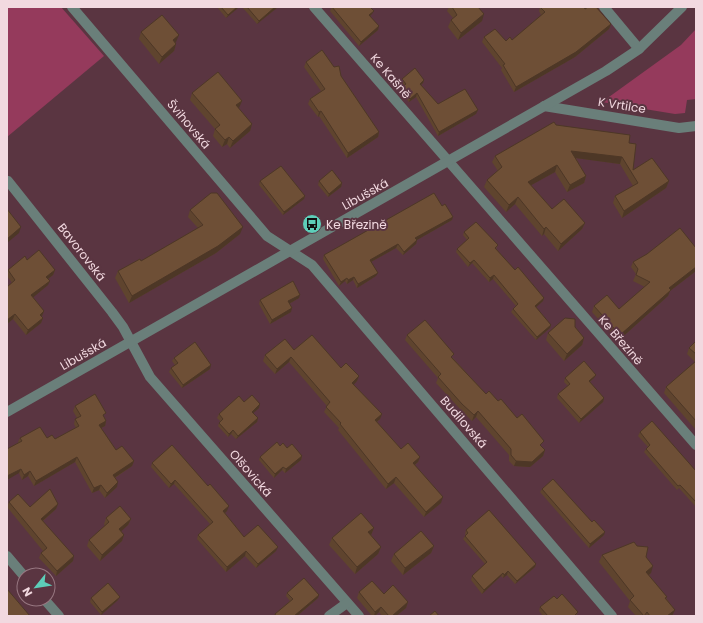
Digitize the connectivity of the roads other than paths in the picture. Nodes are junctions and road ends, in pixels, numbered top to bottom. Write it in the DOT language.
graph roads {
  1 [pos="72,7"];
  2 [pos="314,7"];
  3 [pos="604,7"];
  4 [pos="682,7"];
  5 [pos="639,49"];
  6 [pos="544,106"];
  7 [pos="696,126"];
  8 [pos="448,162"];
  9 [pos="8,181"];
  10 [pos="292,250"];
  11 [pos="131,342"];
  12 [pos="7,412"];
  13 [pos="696,445"];
  14 [pos="7,556"];
  15 [pos="16,567"];
  16 [pos="347,603"];
  17 [pos="51,607"];
  18 [pos="59,616"];
  19 [pos="329,616"];
  20 [pos="358,616"];
  21 [pos="612,616"];
  1 -- 10 [label="street, Švihovská"];
  2 -- 8 [label="street, Ke Kašně"];
  3 -- 5 [label="street"];
  4 -- 5 [label="street, Libušská"];
  5 -- 6 [label="street, Libušská"];
  6 -- 7 [label="street, K Vrtilce"];
  6 -- 8 [label="street, Libušská"];
  8 -- 10 [label="street, Libušská"];
  8 -- 13 [label="street, Ke Březině"];
  9 -- 11 [label="street, Bavorovská"];
  10 -- 11 [label="street, Libušská"];
  10 -- 21 [label="street, Budilovská"];
  11 -- 12 [label="street, Libušská"];
  11 -- 16 [label="street, Olšovická"];
  14 -- 15 [label="street"];
  16 -- 19 [label="street"];
  16 -- 20 [label="street, Olšovická"];
  17 -- 18 [label="street"];
}
